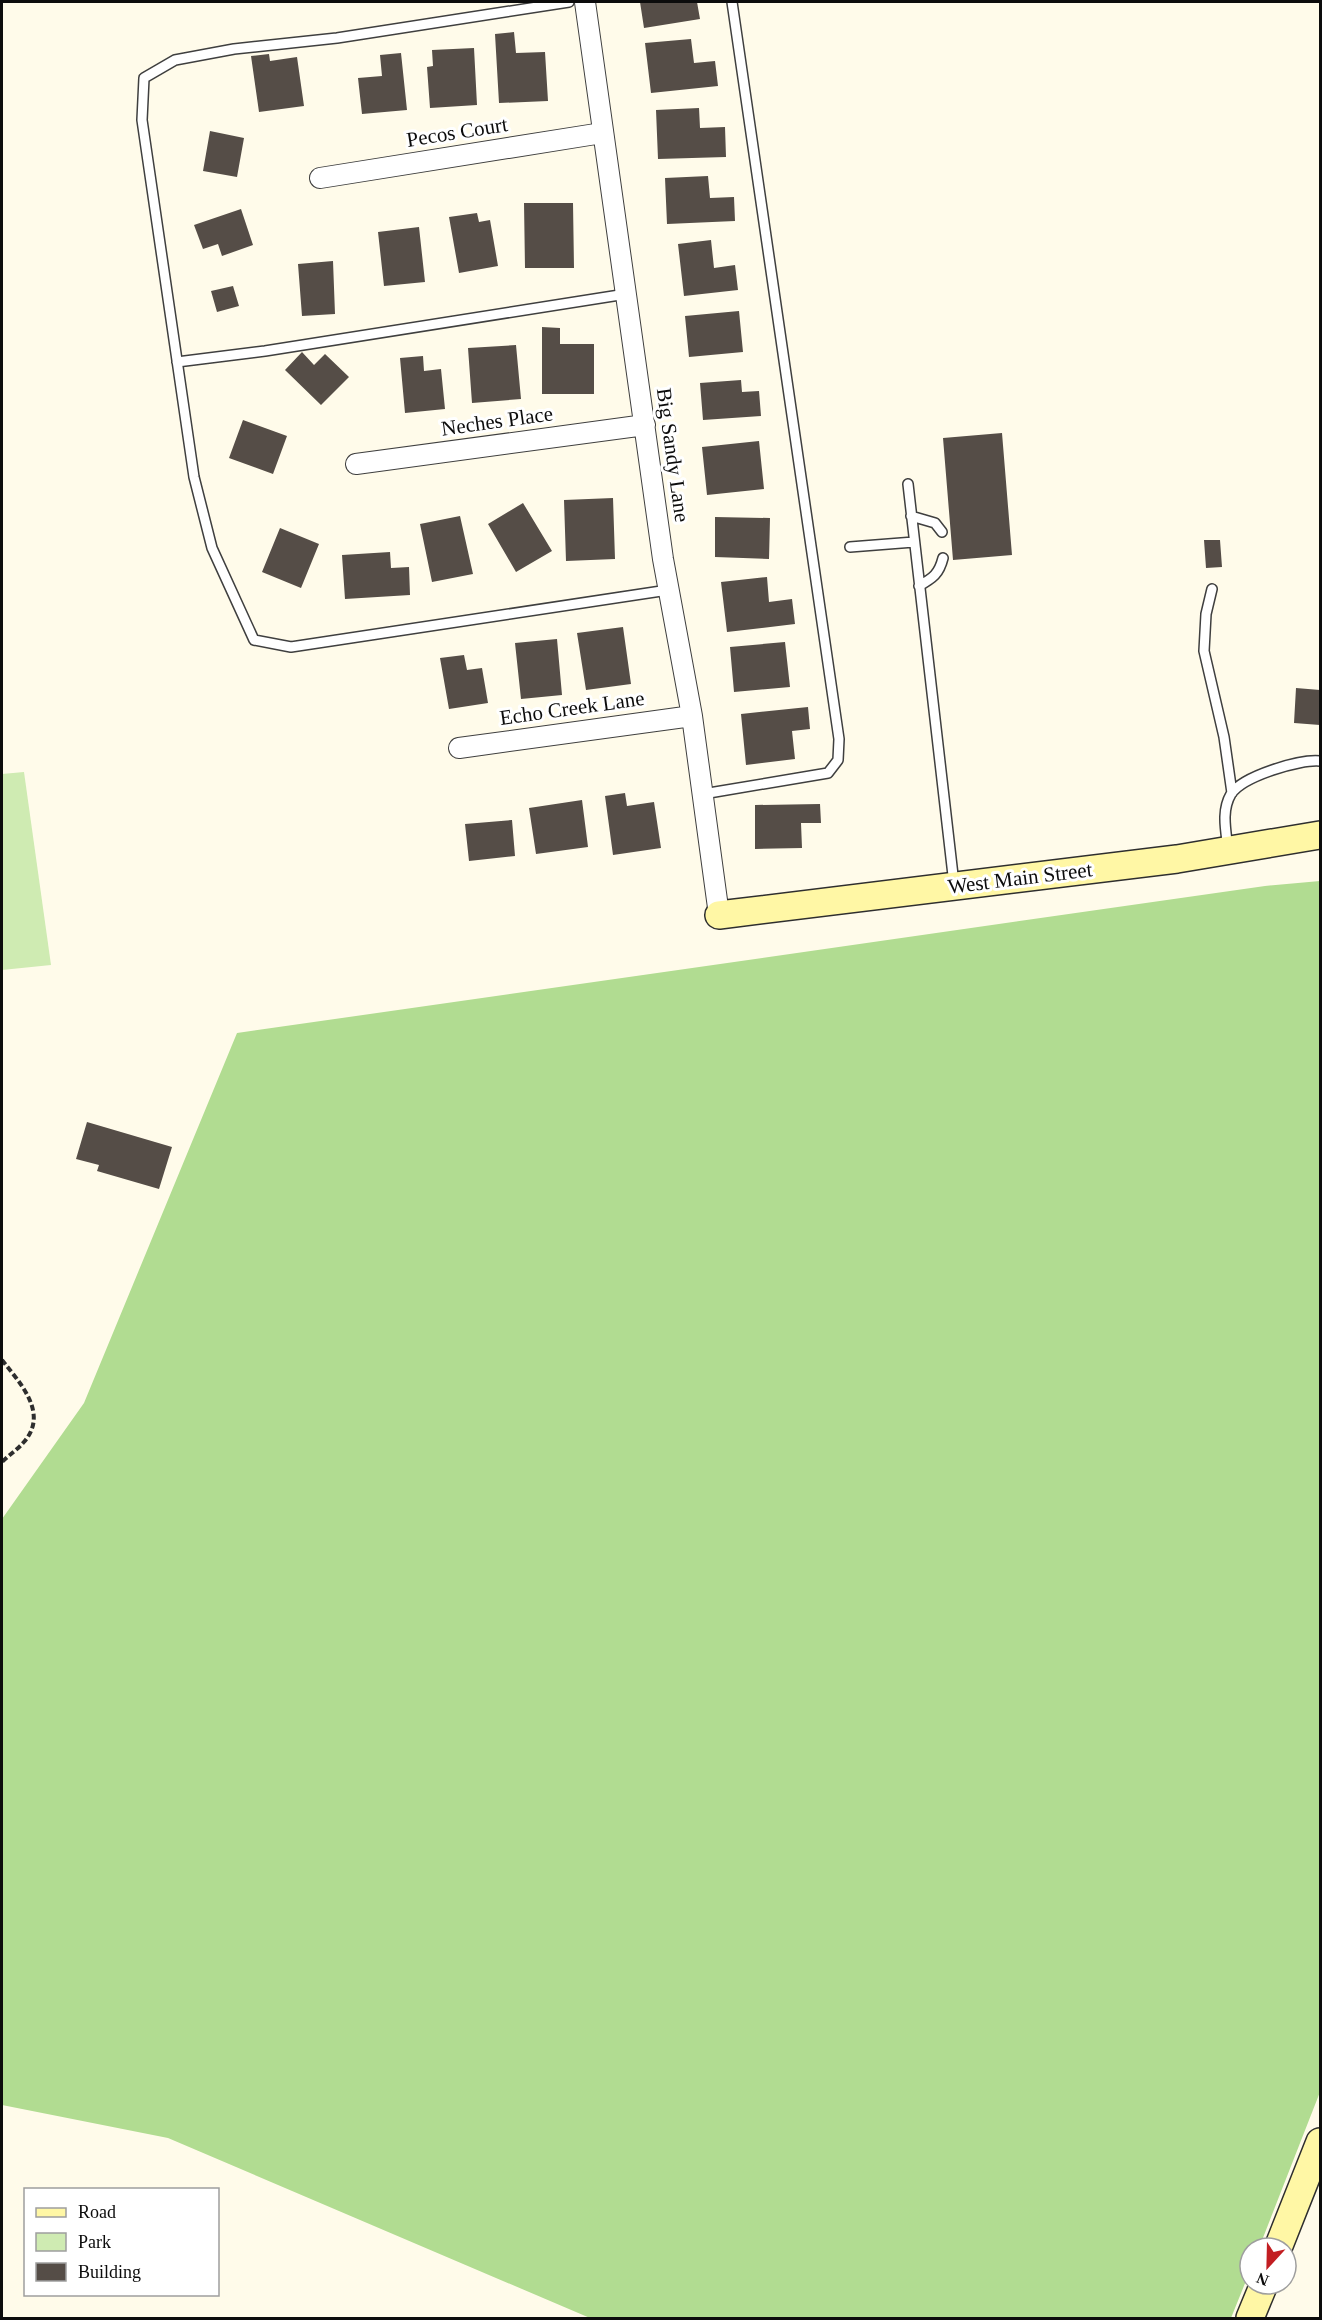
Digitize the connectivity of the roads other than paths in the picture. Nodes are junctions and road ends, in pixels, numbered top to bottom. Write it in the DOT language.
graph roads {
  1 [pos="569,2"];
  2 [pos="585,2"];
  3 [pos="732,2"];
  4 [pos="602,133"];
  5 [pos="320,178"];
  6 [pos="626,294"];
  7 [pos="177,362"];
  8 [pos="645,425"];
  9 [pos="356,464"];
  10 [pos="908,484"];
  11 [pos="911,516"];
  12 [pos="942,532"];
  13 [pos="914,542"];
  14 [pos="850,547"];
  15 [pos="943,558"];
  16 [pos="919,586"];
  17 [pos="1212,589"];
  18 [pos="669,590"];
  19 [pos="692,716"];
  20 [pos="459,748"];
  21 [pos="1320,761"];
  22 [pos="1232,793"];
  23 [pos="703,794"];
  24 [pos="1320,835"];
  25 [pos="1228,851"];
  26 [pos="955,886"];
  27 [pos="719,915"];
  28 [pos="1320,2142"];
  29 [pos="1283,2236"];
  30 [pos="1259,2296"];
  31 [pos="1250,2319"];
  1 -- 7 [label="lane"];
  2 -- 4 [label="street, Big Sandy Lane"];
  3 -- 23 [label="lane"];
  4 -- 5 [label="street, Pecos Court"];
  4 -- 6 [label="street, Big Sandy Lane"];
  6 -- 7 [label="lane"];
  6 -- 8 [label="street, Big Sandy Lane"];
  7 -- 18 [label="lane"];
  8 -- 9 [label="street, Neches Place"];
  8 -- 18 [label="street, Big Sandy Lane"];
  10 -- 11 [label="lane"];
  11 -- 12 [label="lane"];
  11 -- 13 [label="lane"];
  13 -- 14 [label="lane"];
  13 -- 16 [label="lane"];
  15 -- 16 [label="lane"];
  16 -- 26 [label="lane"];
  17 -- 22 [label="lane"];
  18 -- 19 [label="street, Big Sandy Lane"];
  19 -- 20 [label="street, Echo Creek Lane"];
  19 -- 23 [label="street, Big Sandy Lane"];
  21 -- 22 [label="lane"];
  22 -- 25 [label="lane"];
  23 -- 27 [label="street, Big Sandy Lane"];
  24 -- 25 [label="street, West Main Street"];
  25 -- 26 [label="street, West Main Street"];
  26 -- 27 [label="street, West Main Street"];
  28 -- 29 [label="street"];
  30 -- 31 [label="street"];
}
